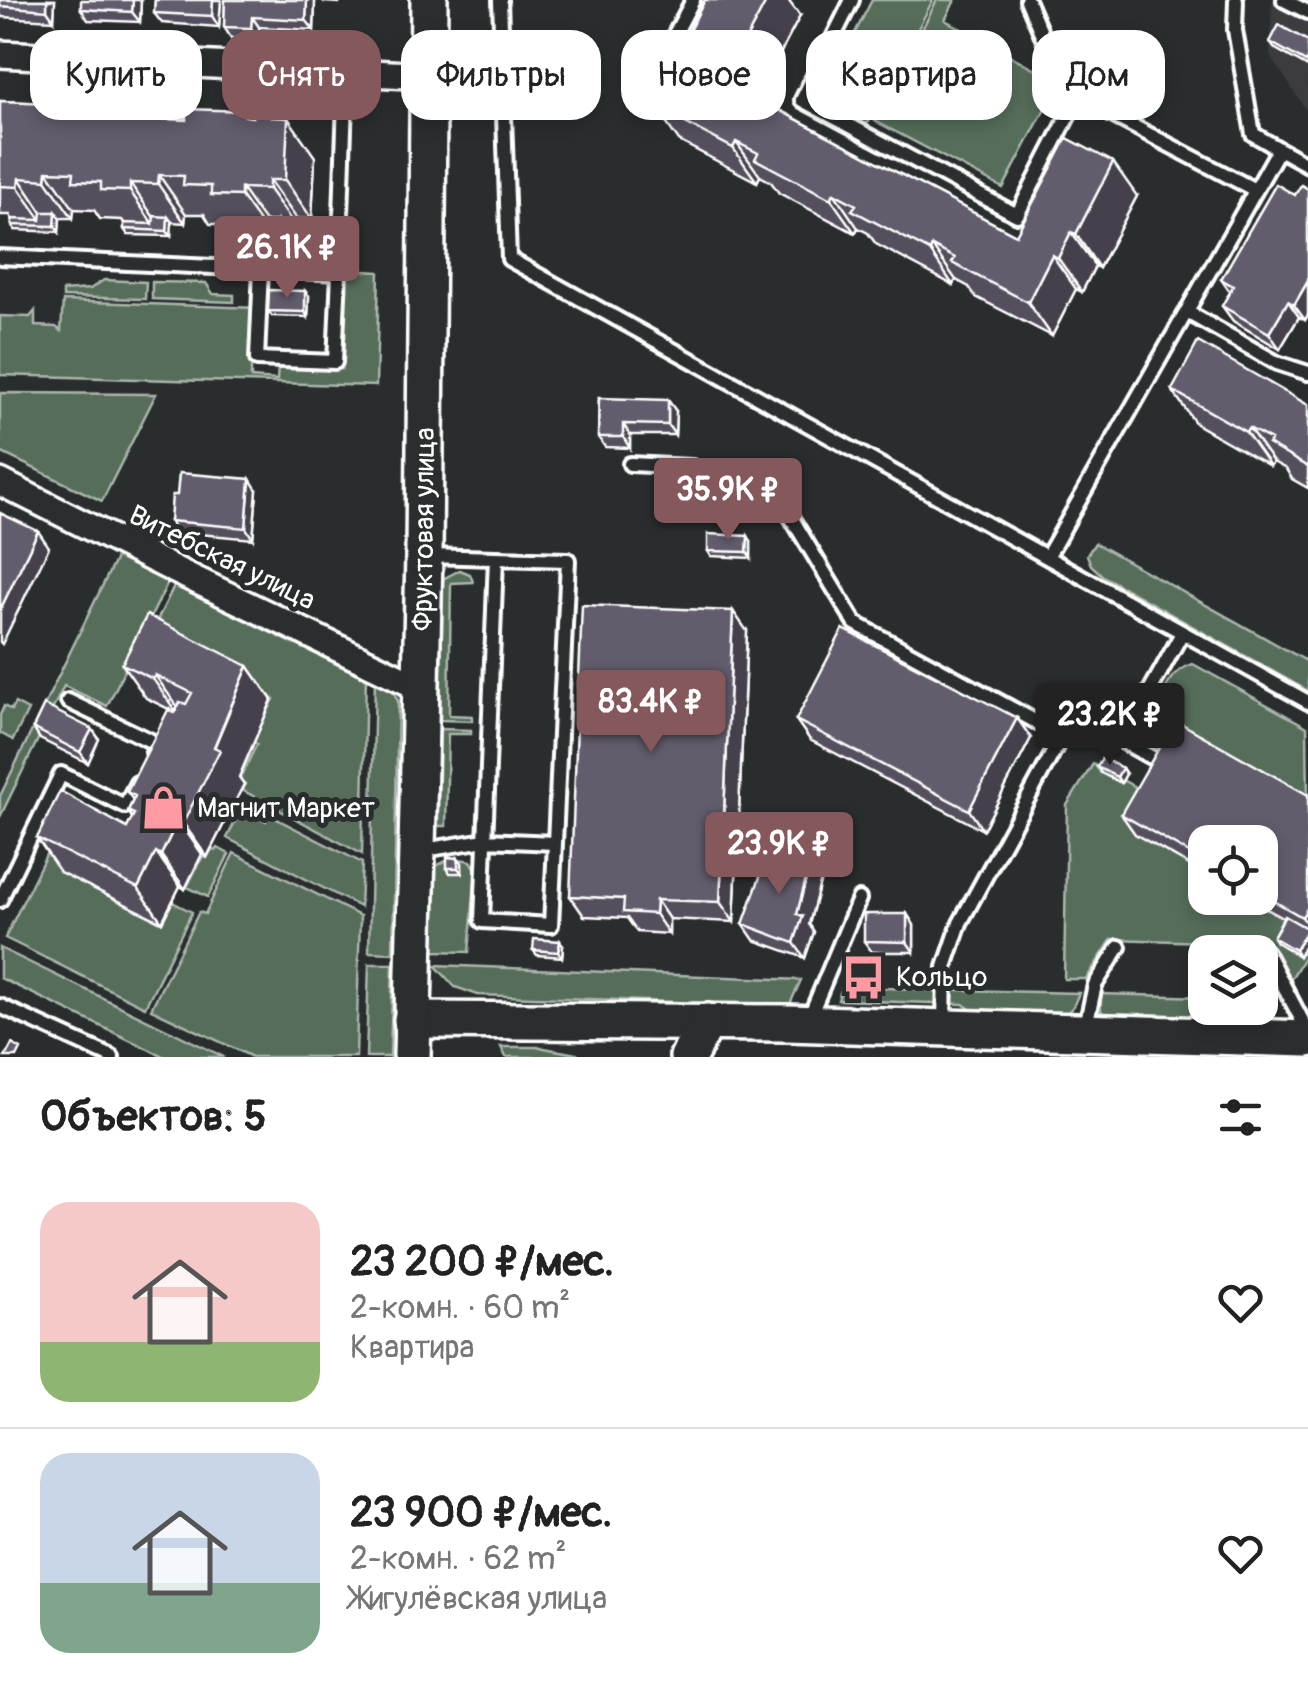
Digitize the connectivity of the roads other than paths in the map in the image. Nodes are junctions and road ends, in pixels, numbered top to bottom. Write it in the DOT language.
graph roads {
  1 [pos="430,0"];
  2 [pos="500,0"];
  3 [pos="694,0"];
  4 [pos="852,0"];
  5 [pos="1027,0"];
  6 [pos="1236,0"];
  7 [pos="1284,0"];
  8 [pos="1308,12"];
  9 [pos="429,30"];
  10 [pos="677,30"];
  11 [pos="1040,30"];
  12 [pos="0,54"];
  13 [pos="222,66"];
  14 [pos="344,120"];
  15 [pos="428,120"];
  16 [pos="1066,120"];
  17 [pos="1122,120"];
  18 [pos="1279,149"];
  19 [pos="1308,166"];
  20 [pos="1256,190"];
  21 [pos="0,257"];
  22 [pos="261,269"];
  23 [pos="338,273"];
  24 [pos="1187,312"];
  25 [pos="1308,373"];
  26 [pos="630,464"];
  27 [pos="0,482"];
  28 [pos="424,556"];
  29 [pos="1047,557"];
  30 [pos="496,558"];
  31 [pos="1182,633"];
  32 [pos="419,687"];
  33 [pos="68,700"];
  34 [pos="1308,702"];
  35 [pos="149,760"];
  36 [pos="1156,760"];
  37 [pos="141,775"];
  38 [pos="485,840"];
  39 [pos="555,842"];
  40 [pos="416,851"];
  41 [pos="860,899"];
  42 [pos="0,900"];
  43 [pos="1119,948"];
  44 [pos="1278,976"];
  45 [pos="0,1006"];
  46 [pos="412,1020"];
  47 [pos="707,1022"];
  48 [pos="807,1024"];
  49 [pos="944,1028"];
  50 [pos="1085,1032"];
  51 [pos="1308,1036"];
  52 [pos="112,1057"];
  53 [pos="412,1057"];
  54 [pos="688,1057"];
  1 -- 9 [label="street, Фруктовая улица"];
  2 -- 29 [label="lane"];
  3 -- 10 [label="lane"];
  4 -- 16 [label="lane"];
  5 -- 11 [label="lane"];
  6 -- 18 [label="lane"];
  7 -- 8 [label="lane"];
  12 -- 13 [label="street"];
  14 -- 23 [label="lane"];
  15 -- 28 [label="street, Фруктовая улица"];
  17 -- 20 [label="lane"];
  18 -- 19 [label="lane"];
  18 -- 20 [label="lane"];
  20 -- 24 [label="lane"];
  21 -- 22 [label="lane"];
  22 -- 23 [label="lane"];
  22 -- 23 [label="lane"];
  24 -- 25 [label="lane"];
  24 -- 29 [label="lane"];
  26 -- 49 [label="lane"];
  27 -- 32 [label="street, Витебская улица"];
  28 -- 30 [label="lane"];
  28 -- 32 [label="street, Фруктовая улица"];
  29 -- 31 [label="lane"];
  30 -- 38 [label="lane"];
  30 -- 39 [label="lane"];
  31 -- 34 [label="lane"];
  31 -- 36 [label="lane"];
  32 -- 40 [label="street, Фруктовая улица"];
  33 -- 35 [label="lane"];
  37 -- 42 [label="lane"];
  38 -- 39 [label="lane"];
  38 -- 39 [label="lane"];
  38 -- 40 [label="lane"];
  40 -- 46 [label="street, Фруктовая улица"];
  41 -- 48 [label="lane"];
  43 -- 50 [label="lane"];
  44 -- 51 [label="lane"];
  45 -- 52 [label="lane"];
  46 -- 47 [label="street"];
  46 -- 53 [label="street, Фруктовая улица"];
  47 -- 48 [label="street"];
  47 -- 54 [label="street"];
  48 -- 49 [label="street"];
  49 -- 50 [label="street"];
  50 -- 51 [label="street"];
}
